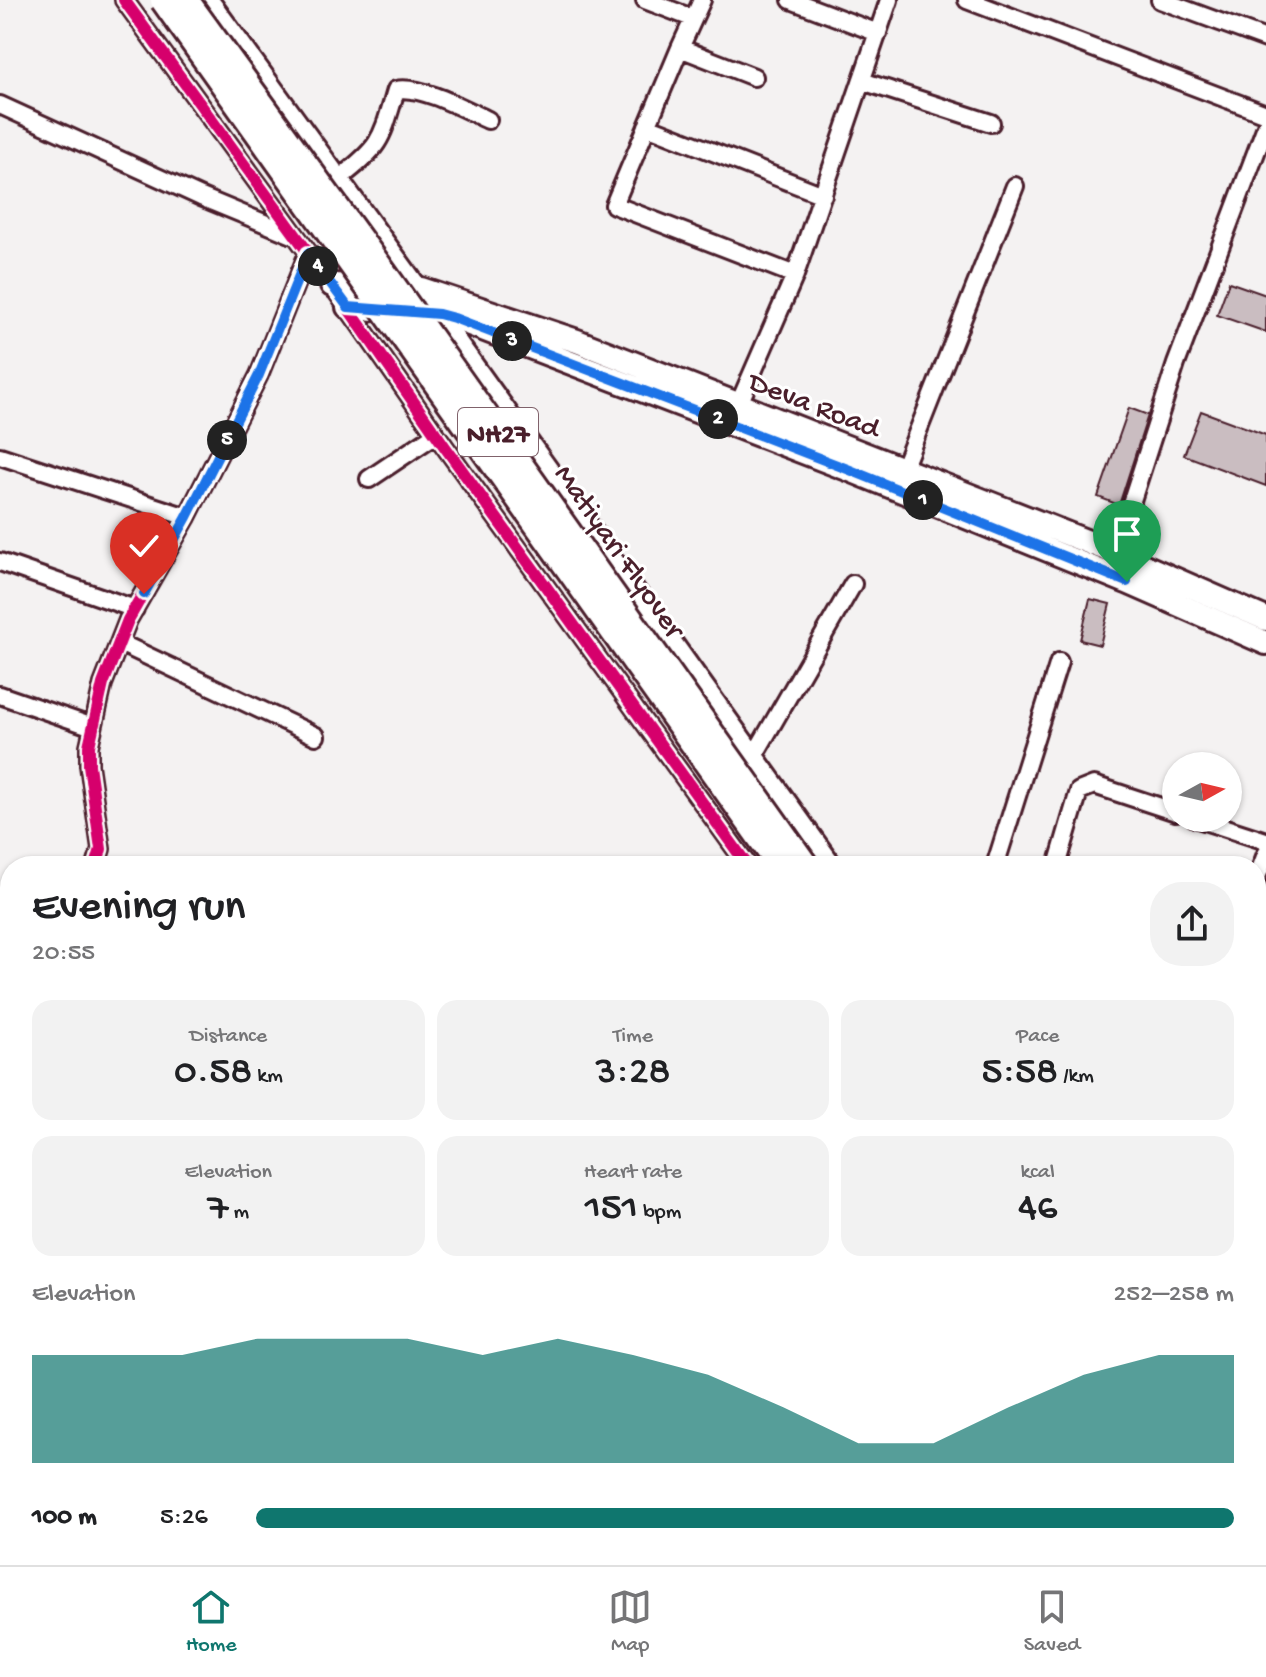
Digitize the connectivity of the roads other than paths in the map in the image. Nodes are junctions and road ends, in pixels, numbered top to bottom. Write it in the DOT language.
graph roads {
  1 [pos="124,0"];
  2 [pos="163,0"];
  3 [pos="186,0"];
  4 [pos="210,0"];
  5 [pos="645,0"];
  6 [pos="702,0"];
  7 [pos="791,0"];
  8 [pos="889,0"];
  9 [pos="967,0"];
  10 [pos="1160,0"];
  11 [pos="692,18"];
  12 [pos="878,33"];
  13 [pos="1266,39"];
  14 [pos="680,48"];
  15 [pos="754,77"];
  16 [pos="862,81"];
  17 [pos="0,105"];
  18 [pos="1266,114"];
  19 [pos="488,120"];
  20 [pos="991,123"];
  21 [pos="647,126"];
  22 [pos="1266,126"];
  23 [pos="341,177"];
  24 [pos="1015,186"];
  25 [pos="823,195"];
  26 [pos="295,235"];
  27 [pos="308,253"];
  28 [pos="795,275"];
  29 [pos="332,285"];
  30 [pos="421,289"];
  31 [pos="348,307"];
  32 [pos="439,314"];
  33 [pos="738,406"];
  34 [pos="436,434"];
  35 [pos="0,456"];
  36 [pos="903,469"];
  37 [pos="369,479"];
  38 [pos="187,517"];
  39 [pos="1115,553"];
  40 [pos="0,562"];
  41 [pos="853,584"];
  42 [pos="135,609"];
  43 [pos="1266,619"];
  44 [pos="120,643"];
  45 [pos="1266,643"];
  46 [pos="1059,662"];
  47 [pos="0,695"];
  48 [pos="93,727"];
  49 [pos="316,736"];
  50 [pos="754,756"];
  51 [pos="1162,807"];
  52 [pos="1238,832"];
  53 [pos="1266,841"];
  54 [pos="99,856"];
  55 [pos="741,856"];
  56 [pos="773,856"];
  57 [pos="799,856"];
  58 [pos="827,856"];
  59 [pos="998,856"];
  60 [pos="1060,856"];
  1 -- 26 [label="street"];
  2 -- 56 [label="highway, Matiyari Flyover / NH27, bridge"];
  3 -- 57 [label="highway, Matiyari Flyover / NH27, bridge"];
  4 -- 23 [label="street"];
  5 -- 11 [label="street"];
  6 -- 11 [label="street"];
  7 -- 12 [label="street"];
  8 -- 12 [label="street"];
  9 -- 18 [label="street"];
  10 -- 13 [label="street"];
  11 -- 14 [label="street"];
  12 -- 16 [label="street"];
  14 -- 15 [label="street"];
  14 -- 21 [label="street"];
  16 -- 20 [label="street"];
  16 -- 25 [label="street"];
  17 -- 26 [label="street"];
  19 -- 23 [label="street"];
  21 -- 25 [label="street"];
  21 -- 28 [label="street"];
  22 -- 39 [label="street"];
  23 -- 30 [label="street"];
  24 -- 36 [label="street"];
  25 -- 28 [label="street"];
  26 -- 27 [label="street"];
  27 -- 29 [label="street"];
  27 -- 38 [label="street"];
  28 -- 33 [label="street"];
  29 -- 30 [label="main road, Deva Road"];
  29 -- 31 [label="street"];
  30 -- 32 [label="street"];
  30 -- 33 [label="main road, Deva Road"];
  31 -- 32 [label="main road, Deva Road"];
  31 -- 34 [label="street"];
  32 -- 45 [label="main road, Deva Road"];
  32 -- 50 [label="street"];
  33 -- 36 [label="main road, Deva Road"];
  34 -- 37 [label="street"];
  34 -- 55 [label="street"];
  35 -- 38 [label="street"];
  36 -- 39 [label="main road, Deva Road"];
  38 -- 42 [label="street"];
  39 -- 43 [label="main road, Deva Road"];
  40 -- 42 [label="street"];
  41 -- 50 [label="street"];
  42 -- 44 [label="street"];
  44 -- 48 [label="street"];
  44 -- 49 [label="street"];
  46 -- 59 [label="street"];
  47 -- 48 [label="street"];
  48 -- 54 [label="street"];
  50 -- 58 [label="street"];
  51 -- 60 [label="street"];
  52 -- 53 [label="street"];
}
